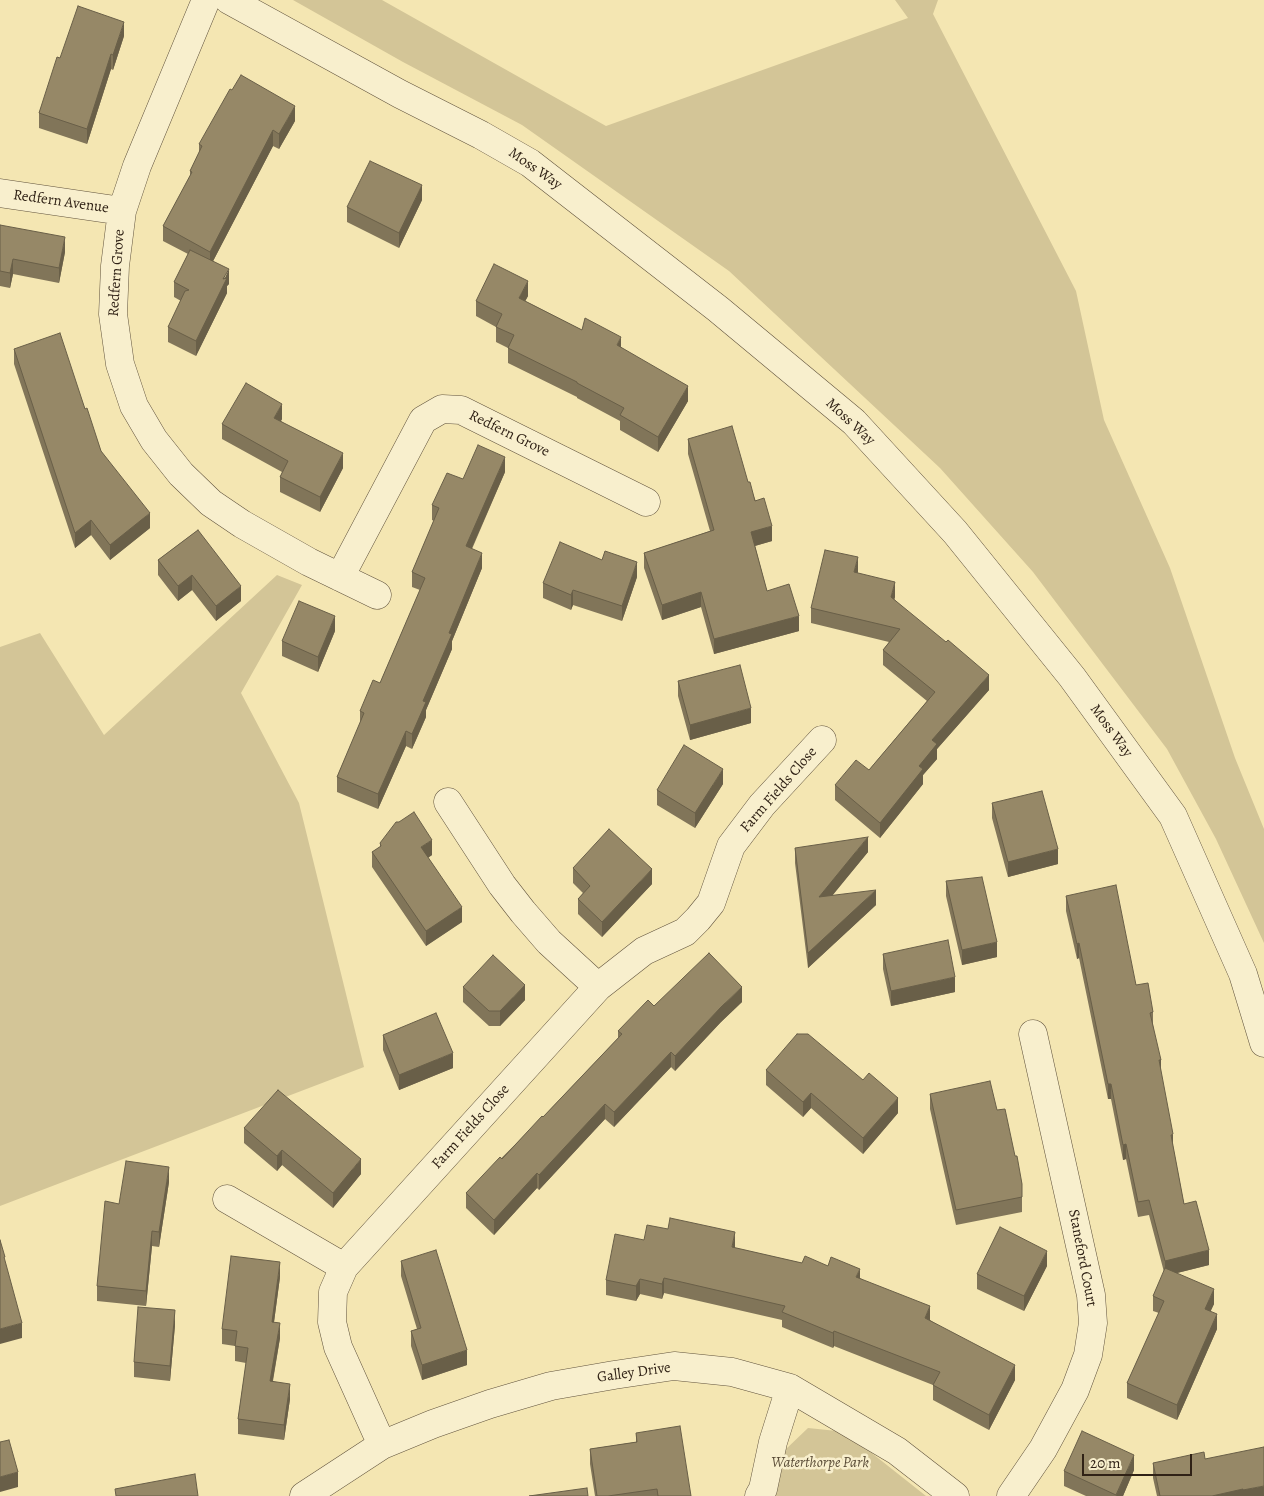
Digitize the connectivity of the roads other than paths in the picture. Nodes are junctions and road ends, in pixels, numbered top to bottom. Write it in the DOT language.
graph roads {
  1 [pos="206,0"];
  2 [pos="229,0"];
  3 [pos="0,193"];
  4 [pos="122,210"];
  5 [pos="646,502"];
  6 [pos="340,577"];
  7 [pos="376,595"];
  8 [pos="822,740"];
  9 [pos="448,802"];
  10 [pos="598,986"];
  11 [pos="1033,1034"];
  12 [pos="1264,1043"];
  13 [pos="227,1198"];
  14 [pos="344,1267"];
  15 [pos="790,1388"];
  16 [pos="382,1445"];
  17 [pos="304,1496"];
  18 [pos="759,1496"];
  19 [pos="955,1496"];
  20 [pos="1011,1496"];
  1 -- 4 [label="street, Redfern Grove"];
  2 -- 12 [label="street, Moss Way"];
  3 -- 4 [label="street, Redfern Avenue"];
  4 -- 6 [label="street, Redfern Grove"];
  5 -- 6 [label="street, Redfern Grove"];
  6 -- 7 [label="street, Redfern Grove"];
  8 -- 10 [label="street, Farm Fields Close"];
  9 -- 10 [label="street"];
  10 -- 14 [label="street, Farm Fields Close"];
  11 -- 20 [label="street, Staneford Court"];
  13 -- 14 [label="street"];
  14 -- 16 [label="street, Farm Fields Close"];
  15 -- 16 [label="street, Galley Drive"];
  15 -- 18 [label="street"];
  15 -- 19 [label="street, Galley Drive"];
  16 -- 17 [label="street, Galley Drive"];
}
